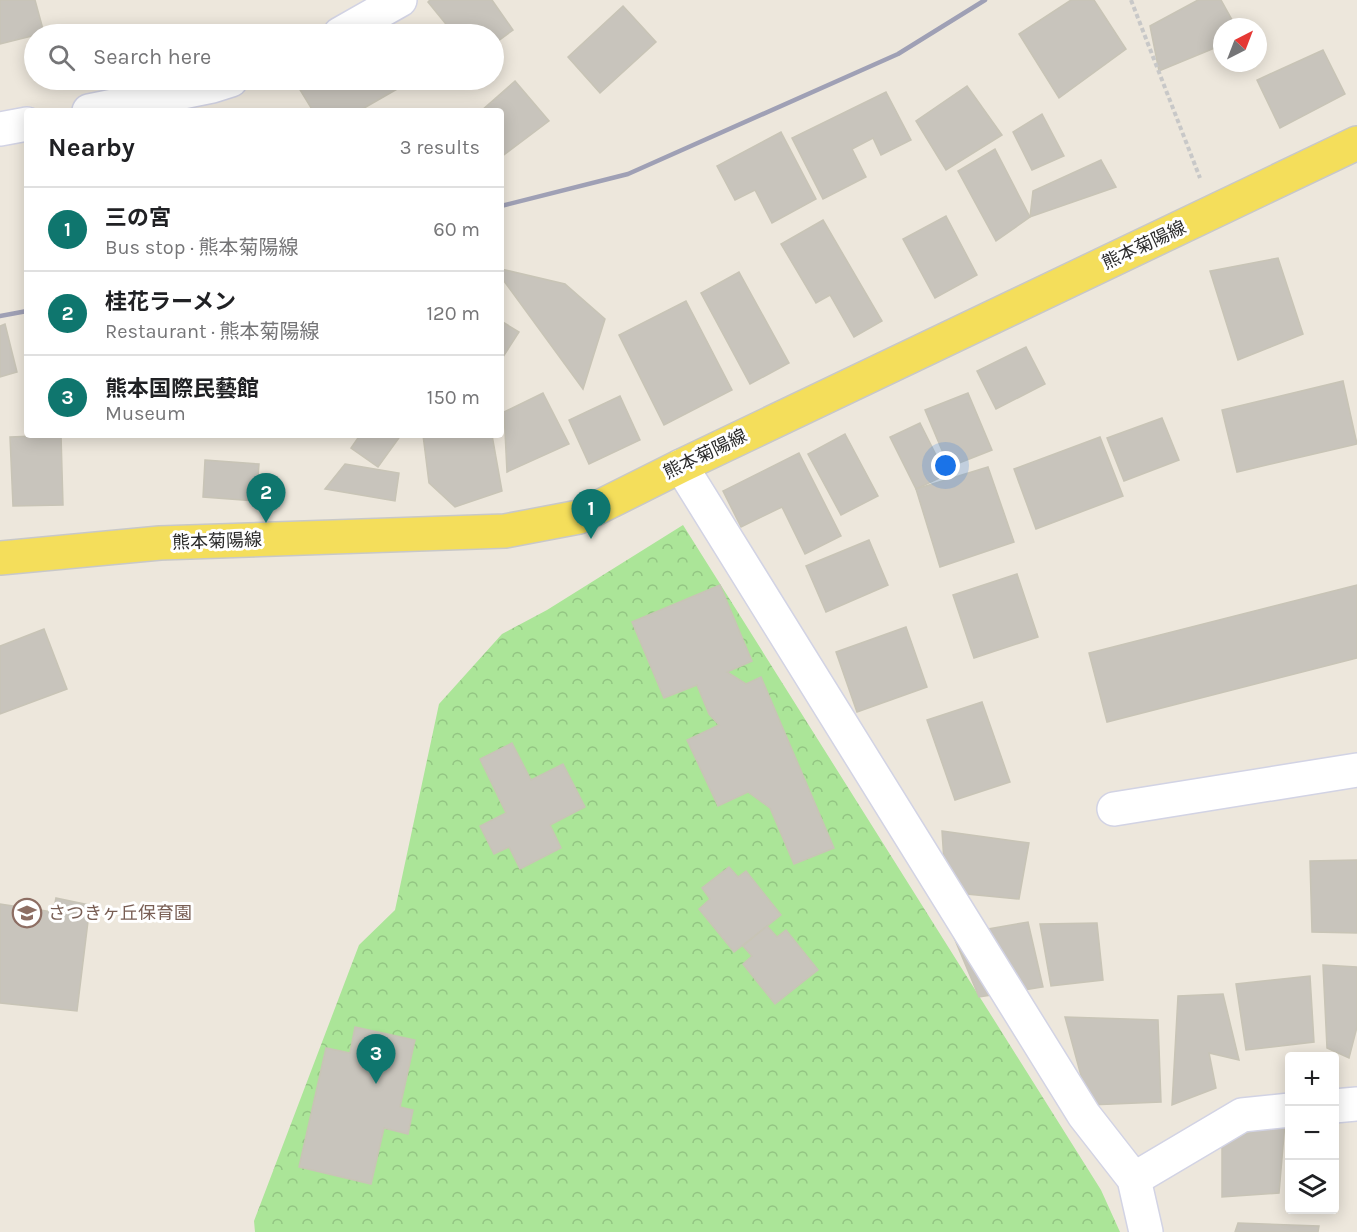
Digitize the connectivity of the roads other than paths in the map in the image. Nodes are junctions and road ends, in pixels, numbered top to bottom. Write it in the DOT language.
graph roads {
  1 [pos="400,0"];
  2 [pos="358,24"];
  3 [pos="192,90"];
  4 [pos="104,108"];
  5 [pos="24,125"];
  6 [pos="0,129"];
  7 [pos="1357,143"];
  8 [pos="681,465"];
  9 [pos="0,558"];
  10 [pos="1357,770"];
  11 [pos="1114,809"];
  12 [pos="1357,1104"];
  13 [pos="1339,1106"];
  14 [pos="1285,1110"];
  15 [pos="1134,1179"];
  16 [pos="1146,1232"];
  1 -- 2 [label="street"];
  3 -- 4 [label="street"];
  5 -- 6 [label="street"];
  7 -- 8 [label="main road, 熊本菊陽線"];
  8 -- 9 [label="main road, 熊本菊陽線"];
  8 -- 15 [label="street"];
  10 -- 11 [label="street"];
  12 -- 13 [label="street"];
  14 -- 15 [label="street"];
  15 -- 16 [label="street"];
}
